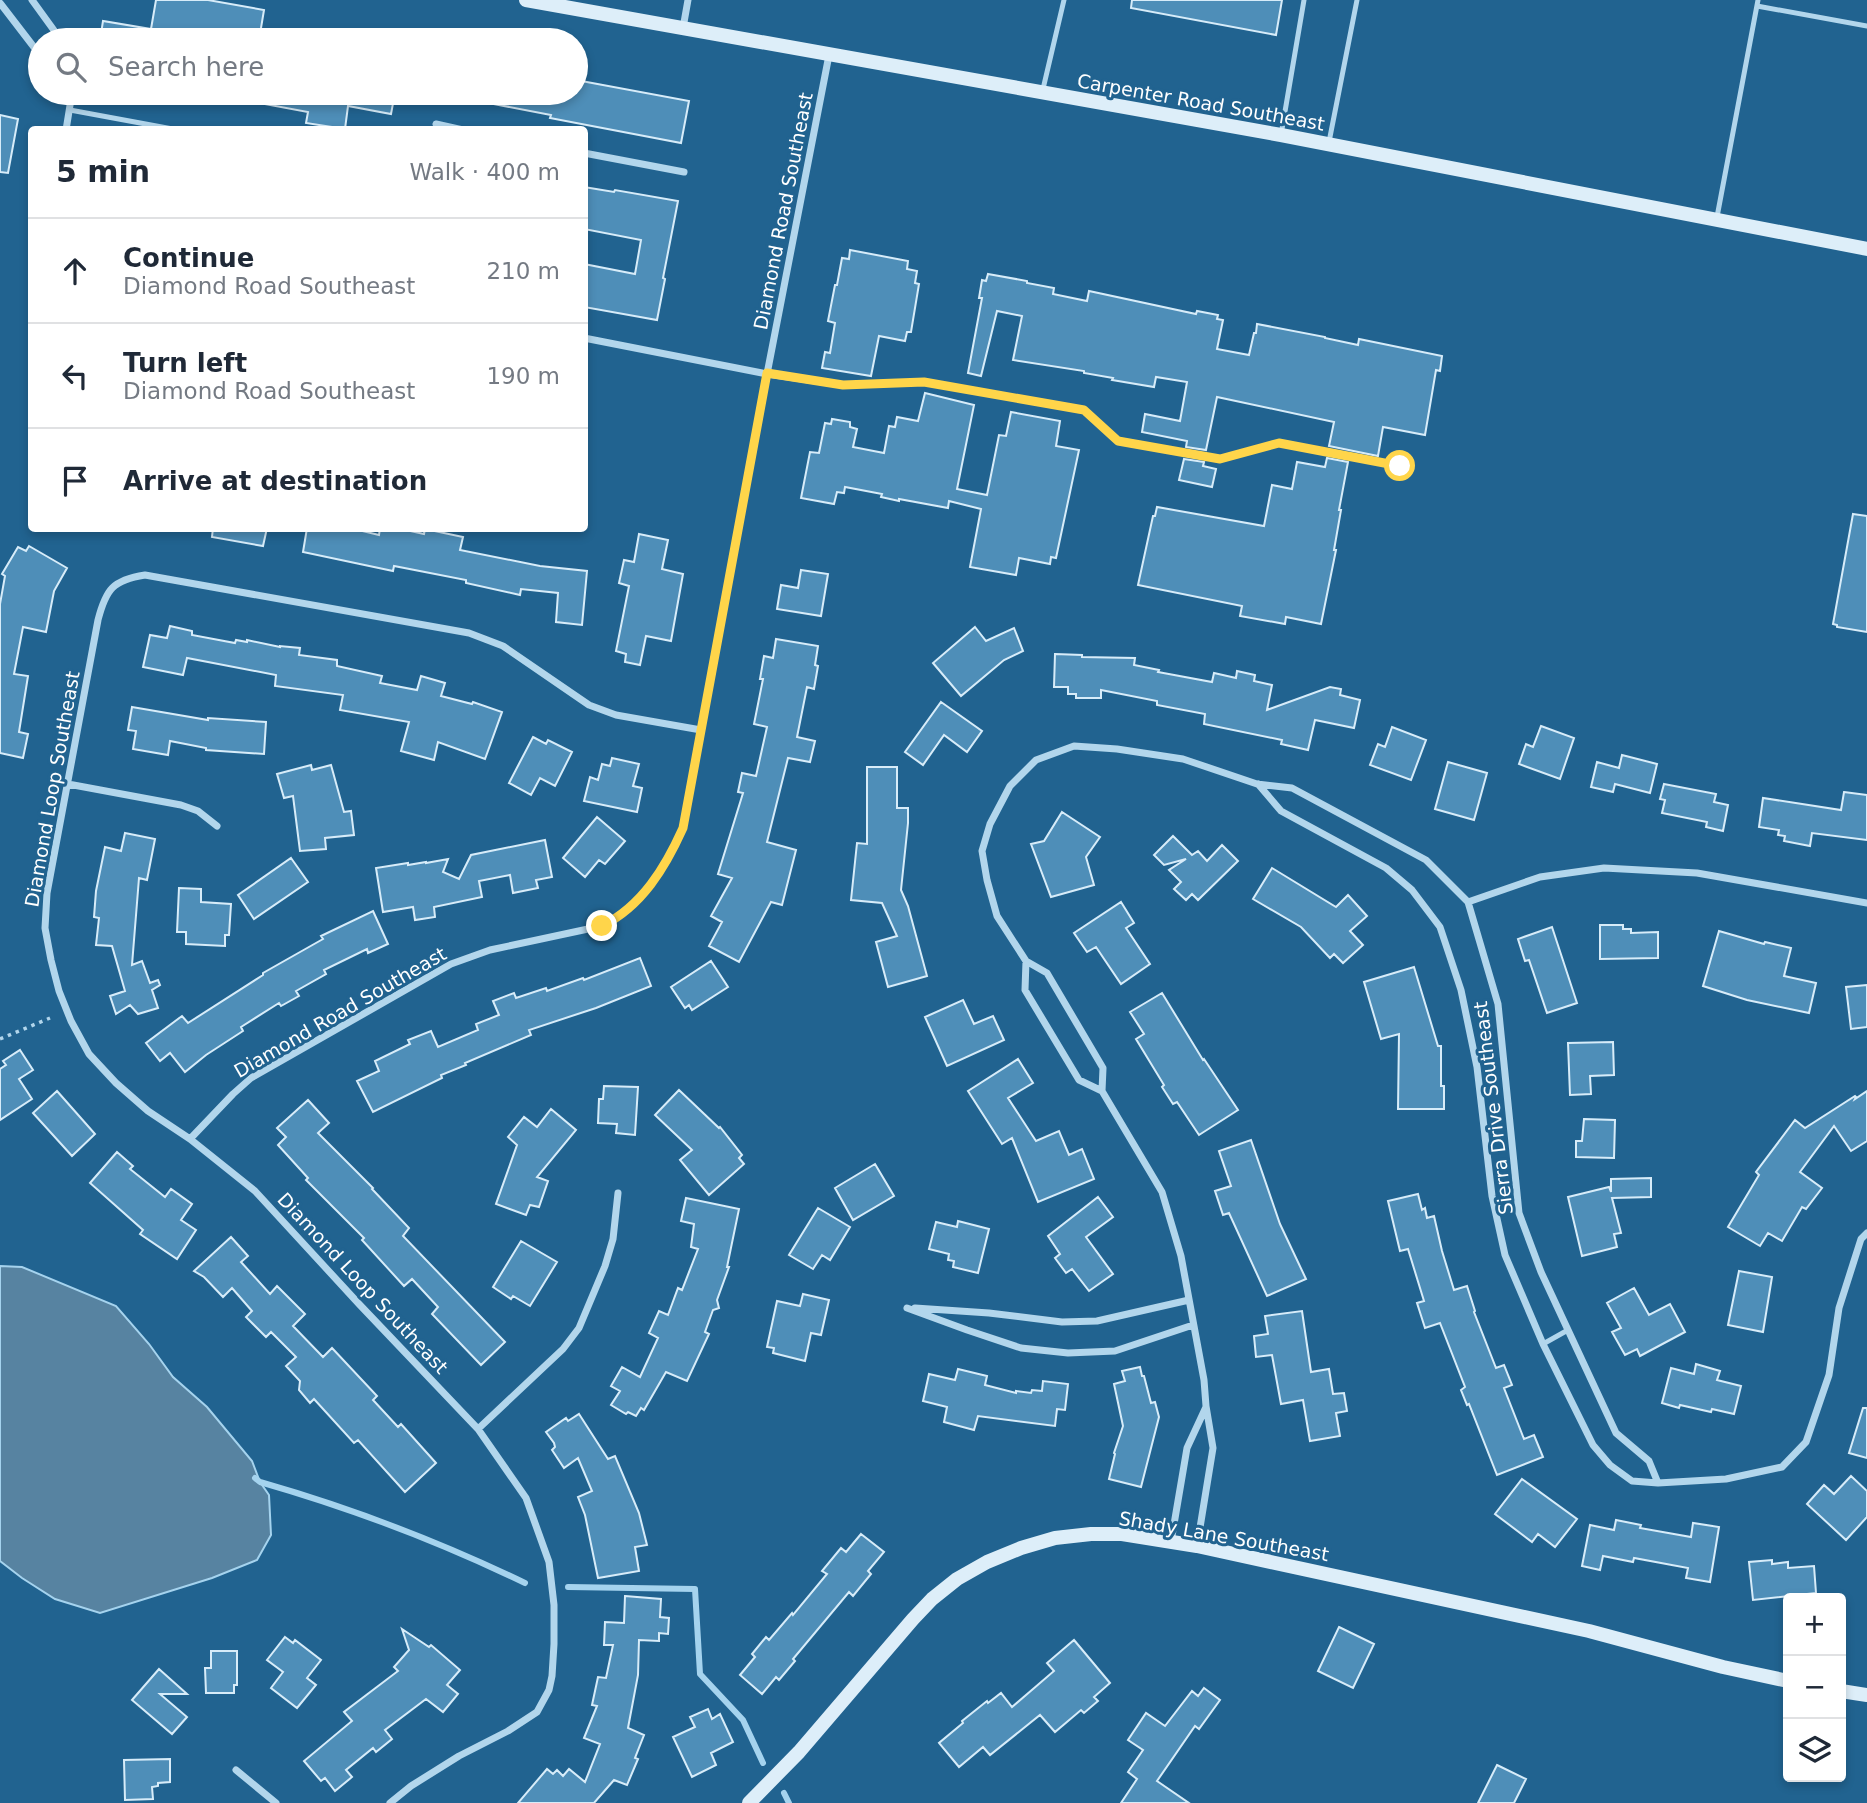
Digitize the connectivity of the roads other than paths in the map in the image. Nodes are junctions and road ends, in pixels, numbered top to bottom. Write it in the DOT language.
graph roads {
  1 [pos="32,0"];
  2 [pos="688,0"];
  3 [pos="1063,0"];
  4 [pos="1304,0"];
  5 [pos="1357,0"];
  6 [pos="536,1"];
  7 [pos="0,3"];
  8 [pos="1758,3"];
  9 [pos="1867,26"];
  10 [pos="52,28"];
  11 [pos="683,29"];
  12 [pos="28,39"];
  13 [pos="829,55"];
  14 [pos="1043,93"];
  15 [pos="71,105"];
  16 [pos="70,110"];
  17 [pos="436,124"];
  18 [pos="67,126"];
  19 [pos="156,126"];
  20 [pos="445,126"];
  21 [pos="1281,135"];
  22 [pos="1328,145"];
  23 [pos="588,154"];
  24 [pos="684,172"];
  25 [pos="1717,220"];
  26 [pos="1867,249"];
  27 [pos="588,339"];
  28 [pos="767,373"];
  29 [pos="1400,466"];
  30 [pos="701,730"];
  31 [pos="68,783"];
  32 [pos="1257,784"];
  33 [pos="217,826"];
  34 [pos="1468,902"];
  35 [pos="1867,903"];
  36 [pos="1027,961"];
  37 [pos="1102,1091"];
  38 [pos="190,1139"];
  39 [pos="618,1193"];
  40 [pos="1867,1233"];
  41 [pos="1189,1300"];
  42 [pos="1193,1325"];
  43 [pos="1569,1331"];
  44 [pos="1543,1344"];
  45 [pos="1206,1406"];
  46 [pos="478,1429"];
  47 [pos="1657,1483"];
  48 [pos="1171,1542"];
  49 [pos="1197,1546"];
  50 [pos="1783,1680"];
  51 [pos="1846,1691"];
  52 [pos="1867,1695"];
  53 [pos="236,1770"];
  54 [pos="276,1803"];
  55 [pos="390,1803"];
  56 [pos="749,1803"];
  1 -- 10 [label="street"];
  2 -- 11 [label="street"];
  3 -- 14 [label="lane"];
  4 -- 21 [label="lane"];
  5 -- 22 [label="lane"];
  6 -- 11 [label="street, Carpenter Road Southeast"];
  7 -- 12 [label="street"];
  8 -- 9 [label="lane"];
  8 -- 25 [label="lane"];
  11 -- 13 [label="street, Carpenter Road Southeast"];
  13 -- 14 [label="street, Carpenter Road Southeast"];
  13 -- 28 [label="street, Diamond Road Southeast"];
  14 -- 21 [label="street, Carpenter Road Southeast"];
  15 -- 16 [label="street"];
  16 -- 18 [label="street"];
  16 -- 19 [label="lane"];
  17 -- 20 [label="street"];
  21 -- 22 [label="street, Carpenter Road Southeast"];
  22 -- 25 [label="street, Carpenter Road Southeast"];
  23 -- 24 [label="street"];
  25 -- 26 [label="street, Carpenter Road Southeast"];
  27 -- 28 [label="street"];
  28 -- 29 [label="street"];
  28 -- 30 [label="street, Diamond Road Southeast"];
  30 -- 31 [label="street, Diamond Loop Southeast"];
  30 -- 38 [label="street, Diamond Road Southeast"];
  31 -- 33 [label="street"];
  31 -- 38 [label="street, Diamond Loop Southeast"];
  32 -- 34 [label="street, Sierra Drive Southeast"];
  32 -- 36 [label="street, Sierra Drive Southeast"];
  32 -- 44 [label="street, Sierra Drive Southeast"];
  34 -- 35 [label="street"];
  34 -- 43 [label="street, Sierra Drive Southeast"];
  36 -- 37 [label="street, Sierra Drive Southeast"];
  36 -- 37 [label="street, Sierra Drive Southeast"];
  37 -- 41 [label="street, Sierra Drive Southeast"];
  38 -- 46 [label="street, Diamond Loop Southeast"];
  39 -- 46 [label="street"];
  40 -- 47 [label="street, Sierra Drive Southeast"];
  41 -- 42 [label="street, Sierra Drive Southeast"];
  41 -- 42 [label="street"];
  42 -- 45 [label="street, Sierra Drive Southeast"];
  43 -- 44 [label="lane"];
  43 -- 47 [label="street, Sierra Drive Southeast"];
  44 -- 47 [label="street, Sierra Drive Southeast"];
  45 -- 48 [label="street, Sierra Drive Southeast"];
  45 -- 49 [label="street, Sierra Drive Southeast"];
  46 -- 55 [label="street, Diamond Loop Southeast"];
  48 -- 49 [label="street, Shady Lane Southeast"];
  48 -- 56 [label="street, Shady Lane Southeast"];
  49 -- 50 [label="street, Shady Lane Southeast"];
  51 -- 52 [label="street"];
  53 -- 54 [label="street"];
}
